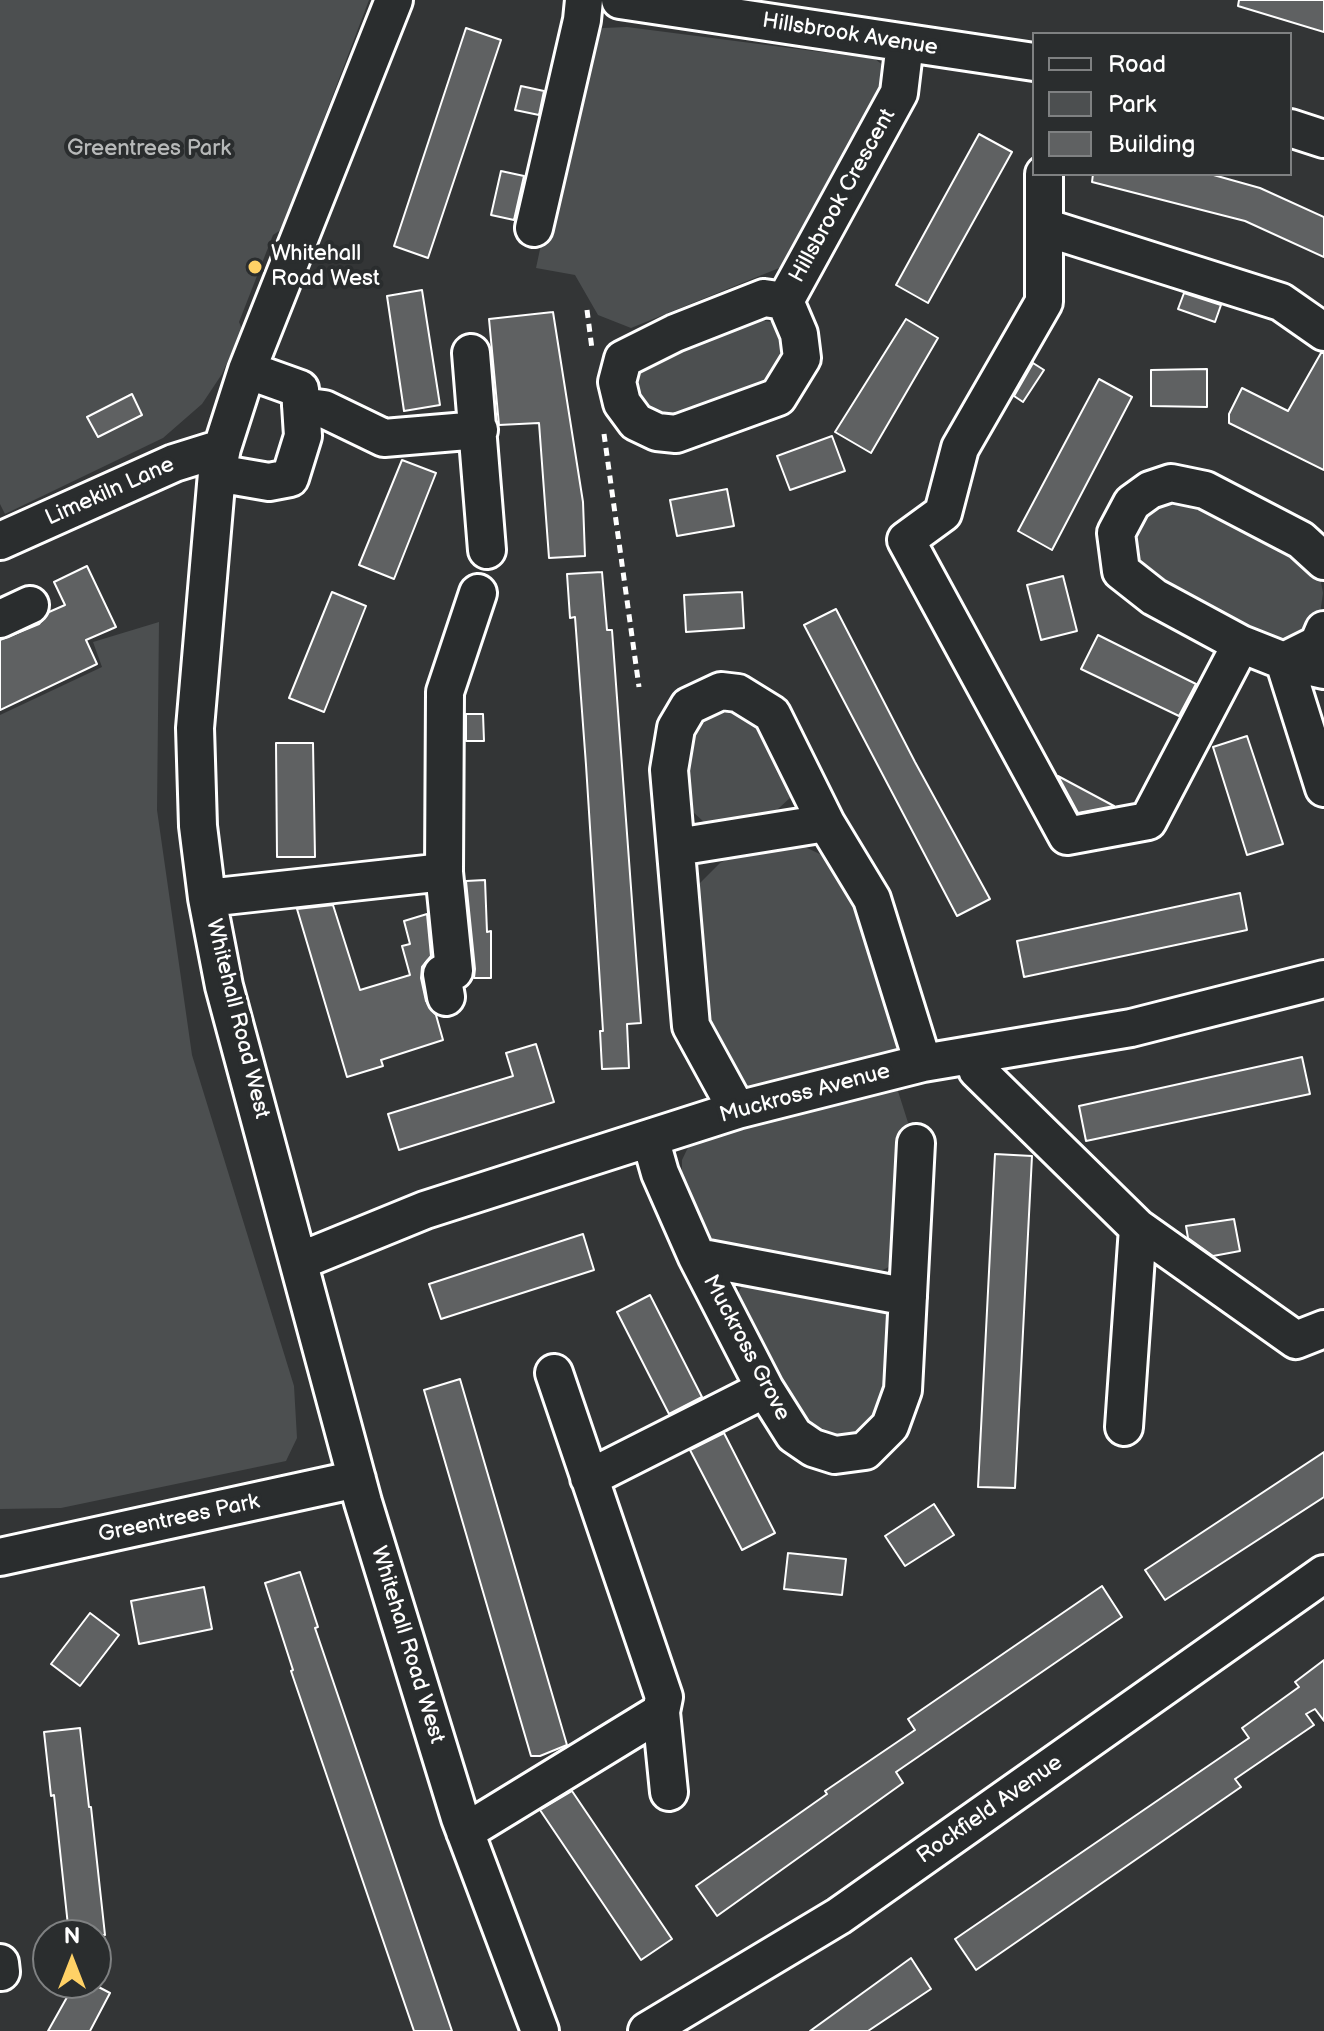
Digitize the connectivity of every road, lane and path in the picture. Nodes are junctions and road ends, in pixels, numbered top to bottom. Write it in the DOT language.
graph roads {
  1 [pos="394,0"];
  2 [pos="584,0"];
  3 [pos="620,0"];
  4 [pos="815,14"];
  5 [pos="905,43"];
  6 [pos="1032,62"];
  7 [pos="1292,129"];
  8 [pos="1324,139"];
  9 [pos="1044,176"];
  10 [pos="1044,227"];
  11 [pos="534,228"];
  12 [pos="785,301"];
  13 [pos="587,310"];
  14 [pos="1324,332"];
  15 [pos="592,352"];
  16 [pos="471,353"];
  17 [pos="247,370"];
  18 [pos="301,406"];
  19 [pos="602,421"];
  20 [pos="479,430"];
  21 [pos="220,460"];
  22 [pos="0,541"];
  23 [pos="487,550"];
  24 [pos="1324,561"];
  25 [pos="478,593"];
  26 [pos="1324,630"];
  27 [pos="1241,644"];
  28 [pos="1284,661"];
  29 [pos="1324,670"];
  30 [pos="639,687"];
  31 [pos="1324,788"];
  32 [pos="826,823"];
  33 [pos="677,847"];
  34 [pos="444,872"];
  35 [pos="207,898"];
  36 [pos="1324,979"];
  37 [pos="446,997"];
  38 [pos="974,1055"];
  39 [pos="923,1063"];
  40 [pos="737,1110"];
  41 [pos="650,1138"];
  42 [pos="916,1143"];
  43 [pos="1138,1228"];
  44 [pos="697,1257"];
  45 [pos="300,1261"];
  46 [pos="908,1297"];
  47 [pos="1324,1329"];
  48 [pos="554,1373"];
  49 [pos="765,1389"];
  50 [pos="1124,1427"];
  51 [pos="589,1478"];
  52 [pos="357,1479"];
  53 [pos="0,1557"];
  54 [pos="1324,1574"];
  55 [pos="661,1712"];
  56 [pos="669,1792"];
  57 [pos="465,1832"];
  58 [pos="540,2031"];
  59 [pos="647,2031"];
  1 -- 17 [label="street, Whitehall Road West"];
  2 -- 11 [label="street"];
  3 -- 4 [label="street, Hillsbrook Avenue"];
  4 -- 5 [label="street, Hillsbrook Avenue"];
  5 -- 6 [label="street, Hillsbrook Avenue"];
  5 -- 12 [label="street, Hillsbrook Crescent"];
  7 -- 8 [label="street"];
  9 -- 10 [label="street"];
  10 -- 14 [label="street"];
  10 -- 27 [label="street"];
  12 -- 12 [label="street, Hillsbrook Crescent"];
  13 -- 15 [label="path"];
  16 -- 20 [label="street"];
  17 -- 18 [label="street"];
  17 -- 21 [label="street, Whitehall Road West"];
  18 -- 20 [label="street"];
  18 -- 21 [label="street"];
  19 -- 30 [label="path"];
  20 -- 23 [label="street"];
  21 -- 22 [label="street, Limekiln Lane"];
  21 -- 35 [label="street, Whitehall Road West"];
  24 -- 27 [label="street"];
  25 -- 34 [label="street"];
  26 -- 28 [label="street"];
  27 -- 28 [label="street"];
  28 -- 29 [label="street"];
  28 -- 31 [label="street"];
  32 -- 33 [label="street"];
  32 -- 33 [label="street"];
  32 -- 39 [label="street"];
  33 -- 40 [label="street"];
  34 -- 35 [label="street"];
  34 -- 37 [label="street"];
  35 -- 45 [label="street, Whitehall Road West"];
  36 -- 38 [label="street, Muckross Avenue"];
  38 -- 39 [label="street, Muckross Avenue"];
  38 -- 43 [label="street"];
  39 -- 40 [label="street, Muckross Avenue"];
  40 -- 41 [label="street, Muckross Avenue"];
  41 -- 44 [label="street, Muckross Grove"];
  41 -- 45 [label="street, Muckross Avenue"];
  42 -- 46 [label="street, Muckross Grove"];
  43 -- 47 [label="street"];
  43 -- 50 [label="street"];
  44 -- 46 [label="street, Muckross Grove"];
  44 -- 49 [label="street, Muckross Grove"];
  45 -- 52 [label="street, Whitehall Road West"];
  46 -- 49 [label="street, Muckross Grove"];
  48 -- 51 [label="street"];
  49 -- 51 [label="street"];
  51 -- 55 [label="street"];
  52 -- 53 [label="street, Greentrees Park"];
  52 -- 57 [label="street, Whitehall Road West"];
  54 -- 59 [label="street, Rockfield Avenue"];
  55 -- 56 [label="street"];
  55 -- 57 [label="street"];
  57 -- 58 [label="street, Whitehall Road West"];
}
